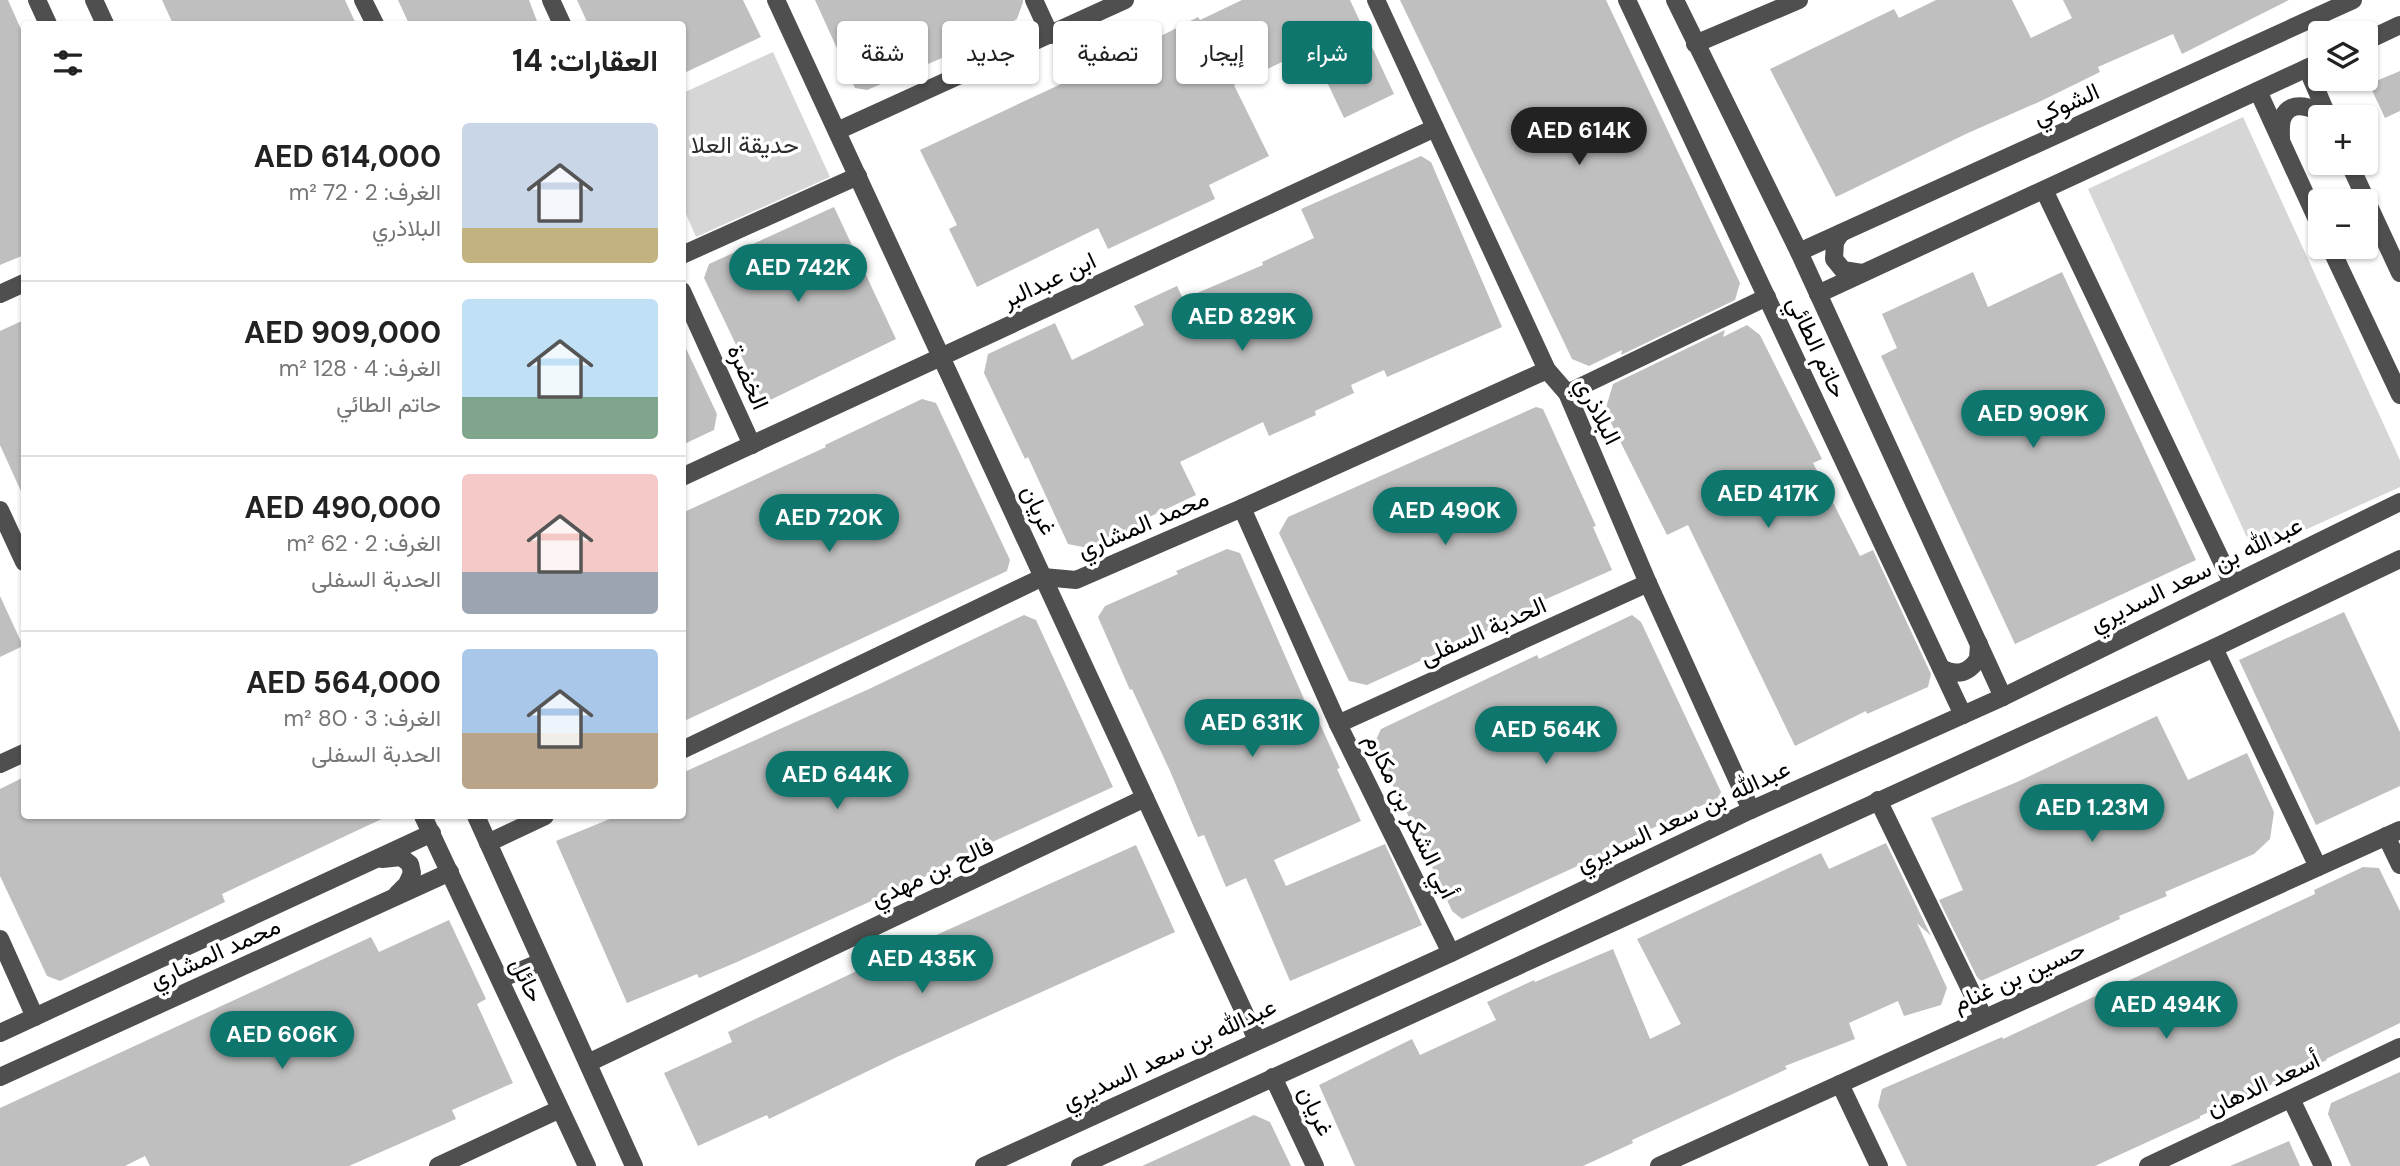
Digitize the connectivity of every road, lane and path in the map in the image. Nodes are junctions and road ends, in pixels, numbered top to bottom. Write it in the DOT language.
graph roads {
  1 [pos="37,0"];
  2 [pos="94,0"];
  3 [pos="363,0"];
  4 [pos="551,0"];
  5 [pos="776,0"];
  6 [pos="1034,0"];
  7 [pos="1125,0"];
  8 [pos="1376,0"];
  9 [pos="1627,0"];
  10 [pos="1675,0"];
  11 [pos="1799,0"];
  12 [pos="2353,0"];
  13 [pos="47,21"];
  14 [pos="104,21"];
  15 [pos="374,21"];
  16 [pos="561,21"];
  17 [pos="2400,25"];
  18 [pos="1050,35"];
  19 [pos="2378,35"];
  20 [pos="1695,44"];
  21 [pos="2308,68"];
  22 [pos="2258,91"];
  23 [pos="2308,108"];
  24 [pos="1435,128"];
  25 [pos="837,131"];
  26 [pos="2281,143"];
  27 [pos="2355,175"];
  28 [pos="858,176"];
  29 [pos="2044,190"];
  30 [pos="2308,200"];
  31 [pos="1840,233"];
  32 [pos="1799,252"];
  33 [pos="686,253"];
  34 [pos="2336,259"];
  35 [pos="2400,273"];
  36 [pos="1862,274"];
  37 [pos="21,284"];
  38 [pos="1818,293"];
  39 [pos="0,294"];
  40 [pos="1767,297"];
  41 [pos="686,300"];
  42 [pos="942,357"];
  43 [pos="1546,370"];
  44 [pos="1567,393"];
  45 [pos="2400,395"];
  46 [pos="752,445"];
  47 [pos="686,475"];
  48 [pos="2396,507"];
  49 [pos="1242,508"];
  50 [pos="0,510"];
  51 [pos="7,543"];
  52 [pos="21,559"];
  53 [pos="2400,559"];
  54 [pos="1043,577"];
  55 [pos="1648,583"];
  56 [pos="2232,583"];
  57 [pos="1979,644"];
  58 [pos="2214,648"];
  59 [pos="1941,668"];
  60 [pos="2003,697"];
  61 [pos="1963,715"];
  62 [pos="1338,724"];
  63 [pos="686,748"];
  64 [pos="21,754"];
  65 [pos="0,764"];
  66 [pos="1145,798"];
  67 [pos="1878,800"];
  68 [pos="1751,810"];
  69 [pos="425,819"];
  70 [pos="477,819"];
  71 [pos="539,819"];
  72 [pos="432,833"];
  73 [pos="2393,833"];
  74 [pos="488,843"];
  75 [pos="371,862"];
  76 [pos="2400,865"];
  77 [pos="2318,867"];
  78 [pos="450,872"];
  79 [pos="392,899"];
  80 [pos="0,939"];
  81 [pos="1451,953"];
  82 [pos="541,962"];
  83 [pos="500,979"];
  84 [pos="35,1017"];
  85 [pos="1984,1018"];
  86 [pos="0,1033"];
  87 [pos="1256,1040"];
  88 [pos="2400,1047"];
  89 [pos="588,1063"];
  90 [pos="0,1077"];
  91 [pos="1273,1077"];
  92 [pos="1840,1084"];
  93 [pos="2291,1098"];
  94 [pos="560,1109"];
  95 [pos="1088,1164"];
  96 [pos="438,1166"];
  97 [pos="587,1166"];
  98 [pos="634,1166"];
  99 [pos="984,1166"];
  100 [pos="1315,1166"];
  101 [pos="1659,1166"];
  102 [pos="1879,1166"];
  103 [pos="2148,1166"];
  104 [pos="2323,1166"];
  1 -- 13 [label="street"];
  2 -- 14 [label="street"];
  3 -- 15 [label="street"];
  4 -- 16 [label="street"];
  5 -- 25 [label="street, غريان"];
  6 -- 18 [label="street"];
  7 -- 18 [label="street"];
  8 -- 24 [label="street, البلاذري"];
  9 -- 40 [label="street, حاتم الطائي"];
  10 -- 20 [label="street, حاتم الطائي"];
  11 -- 20 [label="street"];
  12 -- 31 [label="street, الشوكي"];
  17 -- 19 [label="street"];
  18 -- 25 [label="street"];
  20 -- 32 [label="street, حاتم الطائي"];
  21 -- 22 [label="street"];
  22 -- 26 [label="street"];
  22 -- 29 [label="street"];
  23 -- 26 [label="street"];
  24 -- 42 [label="street, ابن عبدالبر"];
  24 -- 43 [label="street, البلاذري"];
  25 -- 28 [label="street, غريان"];
  26 -- 30 [label="street"];
  27 -- 35 [label="street"];
  28 -- 33 [label="street"];
  28 -- 42 [label="street, غريان"];
  29 -- 36 [label="street"];
  29 -- 56 [label="street"];
  31 -- 32 [label="street, الشوكي"];
  31 -- 36 [label="street"];
  32 -- 38 [label="street, حاتم الطائي"];
  34 -- 45 [label="street"];
  36 -- 38 [label="street"];
  37 -- 39 [label="street"];
  38 -- 57 [label="street, حاتم الطائي"];
  40 -- 44 [label="street"];
  40 -- 59 [label="street, حاتم الطائي"];
  41 -- 46 [label="street, الخضرة"];
  42 -- 46 [label="street, ابن عبدالبر"];
  42 -- 54 [label="street, غريان"];
  43 -- 44 [label="street, البلاذري"];
  43 -- 49 [label="street, محمد المشاري"];
  44 -- 55 [label="street, البلاذري"];
  46 -- 47 [label="street, ابن عبدالبر"];
  48 -- 56 [label="street, عبدالله بن سعد السديري"];
  49 -- 54 [label="street, محمد المشاري"];
  49 -- 62 [label="street, أبي الشكر بن مكارم"];
  50 -- 51 [label="street"];
  51 -- 52 [label="street"];
  53 -- 58 [label="street"];
  54 -- 63 [label="street, محمد المشاري"];
  54 -- 66 [label="street, غريان"];
  55 -- 62 [label="street, الحدبة السفلى"];
  55 -- 68 [label="street, البلاذري"];
  56 -- 60 [label="street, عبدالله بن سعد السديري"];
  57 -- 59 [label="street"];
  57 -- 60 [label="street, حاتم الطائي"];
  58 -- 67 [label="street"];
  58 -- 77 [label="street"];
  59 -- 61 [label="street, حاتم الطائي"];
  60 -- 61 [label="street, عبدالله بن سعد السديري"];
  61 -- 68 [label="street, عبدالله بن سعد السديري"];
  62 -- 81 [label="street, أبي الشكر بن مكارم"];
  64 -- 65 [label="street"];
  66 -- 87 [label="street, غريان"];
  66 -- 89 [label="street, فالح بن مهدي"];
  67 -- 85 [label="street"];
  67 -- 91 [label="street"];
  68 -- 81 [label="street, عبدالله بن سعد السديري"];
  69 -- 72 [label="street, حائل"];
  70 -- 74 [label="street, حائل"];
  71 -- 74 [label="street"];
  72 -- 75 [label="street, محمد المشاري"];
  72 -- 78 [label="street, حائل"];
  73 -- 76 [label="street"];
  73 -- 77 [label="street, حسين بن غنام"];
  74 -- 82 [label="street, حائل"];
  75 -- 79 [label="street"];
  75 -- 84 [label="street, محمد المشاري"];
  77 -- 85 [label="street, حسين بن غنام"];
  78 -- 79 [label="street, محمد المشاري"];
  78 -- 83 [label="street, حائل"];
  79 -- 90 [label="street, محمد المشاري"];
  80 -- 84 [label="street"];
  81 -- 87 [label="street, عبدالله بن سعد السديري"];
  82 -- 83 [label="street"];
  82 -- 89 [label="street, حائل"];
  83 -- 94 [label="street, حائل"];
  84 -- 86 [label="street, محمد المشاري"];
  85 -- 92 [label="street, حسين بن غنام"];
  87 -- 99 [label="street, عبدالله بن سعد السديري"];
  88 -- 93 [label="street, أسعد الدهان"];
  89 -- 98 [label="street, حائل"];
  91 -- 95 [label="street"];
  91 -- 100 [label="street, غريان"];
  92 -- 101 [label="street, حسين بن غنام"];
  92 -- 102 [label="street"];
  93 -- 103 [label="street, أسعد الدهان"];
  93 -- 104 [label="street"];
  94 -- 96 [label="street"];
  94 -- 97 [label="street, حائل"];
}
